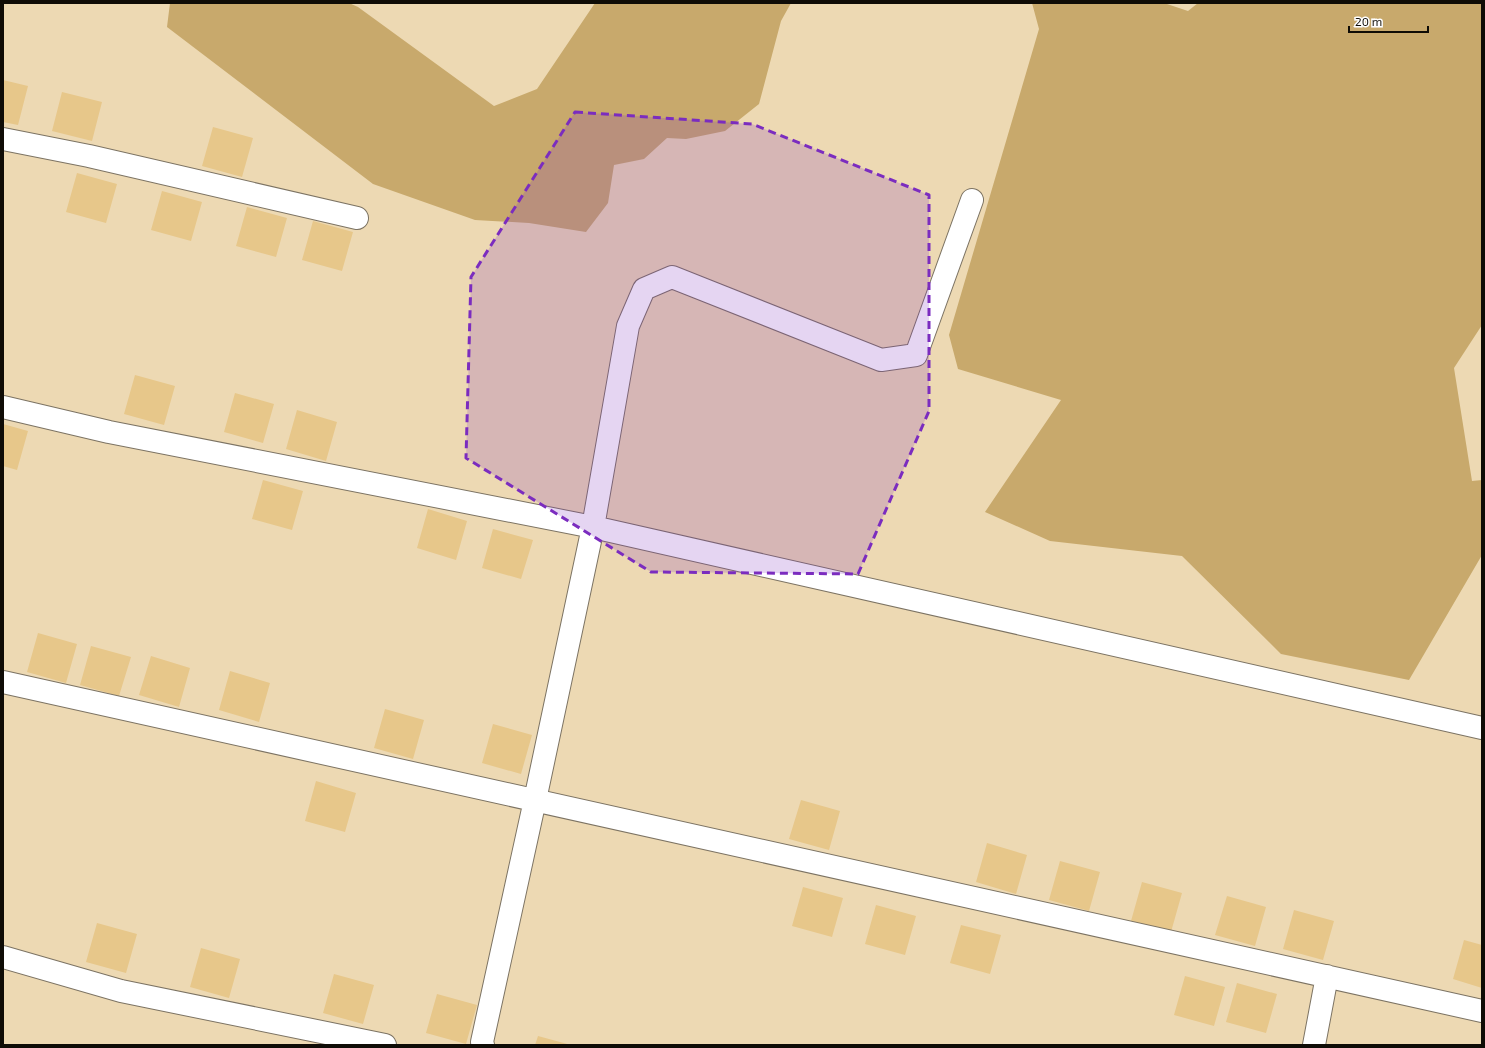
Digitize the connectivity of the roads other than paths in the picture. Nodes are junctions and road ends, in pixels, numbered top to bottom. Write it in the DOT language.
graph roads {
  1 [pos="3,139"];
  2 [pos="972,200"];
  3 [pos="357,218"];
  4 [pos="3,407"];
  5 [pos="593,527"];
  6 [pos="3,682"];
  7 [pos="1482,728"];
  8 [pos="535,800"];
  9 [pos="3,957"];
  10 [pos="1327,976"];
  11 [pos="1482,1011"];
  12 [pos="385,1045"];
  13 [pos="483,1045"];
  14 [pos="1314,1045"];
  1 -- 3 [label="street"];
  2 -- 5 [label="street"];
  4 -- 5 [label="street"];
  5 -- 7 [label="street"];
  5 -- 8 [label="street"];
  6 -- 8 [label="street"];
  8 -- 10 [label="street"];
  8 -- 13 [label="street"];
  9 -- 12 [label="street"];
  10 -- 11 [label="street"];
  10 -- 14 [label="street"];
}
